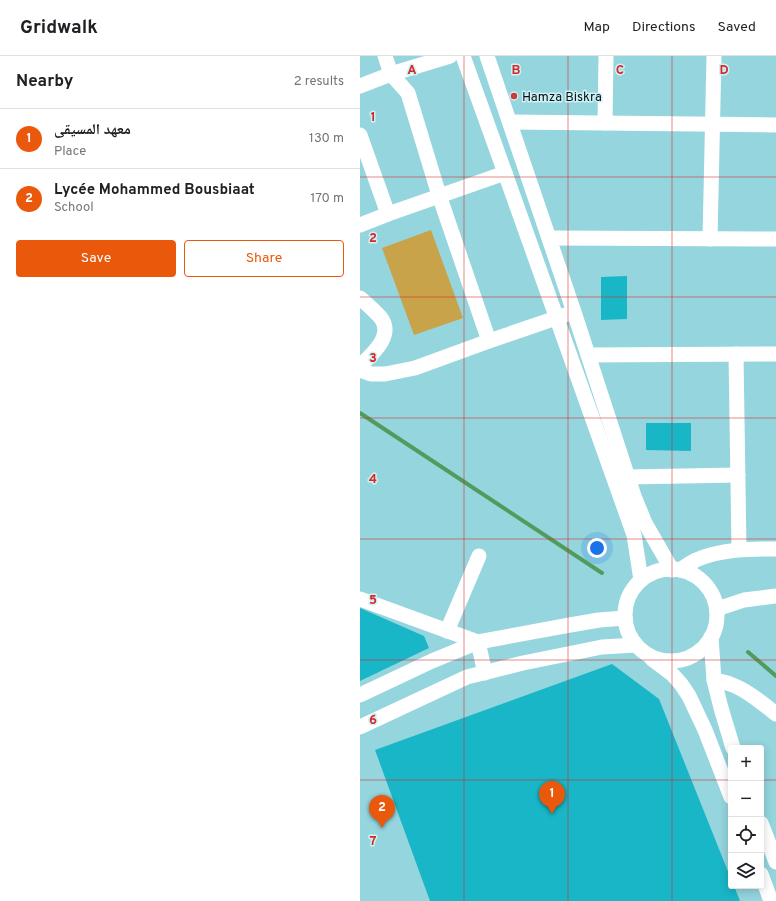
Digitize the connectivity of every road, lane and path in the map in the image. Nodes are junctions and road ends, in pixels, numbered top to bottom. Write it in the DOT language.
graph roads {
  1 [pos="385,56"];
  2 [pos="450,56"];
  3 [pos="463,56"];
  4 [pos="487,56"];
  5 [pos="606,56"];
  6 [pos="714,56"];
  7 [pos="413,61"];
  8 [pos="391,74"];
  9 [pos="360,86"];
  10 [pos="408,93"];
  11 [pos="510,122"];
  12 [pos="605,123"];
  13 [pos="712,124"];
  14 [pos="776,125"];
  15 [pos="360,134"];
  16 [pos="505,172"];
  17 [pos="439,195"];
  18 [pos="388,214"];
  19 [pos="360,225"];
  20 [pos="549,238"];
  21 [pos="710,239"];
  22 [pos="776,239"];
  23 [pos="360,298"];
  24 [pos="574,312"];
  25 [pos="557,318"];
  26 [pos="489,341"];
  27 [pos="736,354"];
  28 [pos="776,354"];
  29 [pos="588,355"];
  30 [pos="360,366"];
  31 [pos="360,370"];
  32 [pos="738,475"];
  33 [pos="628,477"];
  34 [pos="739,549"];
  35 [pos="776,549"];
  36 [pos="479,556"];
  37 [pos="676,570"];
  38 [pos="642,580"];
  39 [pos="776,596"];
  40 [pos="360,600"];
  41 [pos="716,609"];
  42 [pos="625,618"];
  43 [pos="447,631"];
  44 [pos="711,637"];
  45 [pos="478,642"];
  46 [pos="641,650"];
  47 [pos="485,672"];
  48 [pos="714,680"];
  49 [pos="360,695"];
  50 [pos="776,714"];
  51 [pos="360,727"];
  52 [pos="732,745"];
  53 [pos="728,789"];
  54 [pos="764,831"];
  55 [pos="776,862"];
  56 [pos="764,882"];
  57 [pos="771,901"];
  1 -- 8 [label="street"];
  2 -- 7 [label="street"];
  3 -- 16 [label="street"];
  4 -- 11 [label="street"];
  5 -- 12 [label="street"];
  6 -- 13 [label="street"];
  7 -- 8 [label="street"];
  7 -- 10 [label="street"];
  8 -- 9 [label="street"];
  8 -- 10 [label="street"];
  10 -- 17 [label="street"];
  11 -- 12 [label="street"];
  11 -- 20 [label="street"];
  12 -- 13 [label="street"];
  13 -- 14 [label="street"];
  13 -- 21 [label="street"];
  15 -- 18 [label="street"];
  16 -- 17 [label="street"];
  16 -- 25 [label="street"];
  17 -- 18 [label="street"];
  17 -- 26 [label="street"];
  18 -- 19 [label="street"];
  20 -- 21 [label="street"];
  20 -- 24 [label="street"];
  21 -- 22 [label="street"];
  23 -- 30 [label="street"];
  24 -- 25 [label="street"];
  24 -- 29 [label="street"];
  25 -- 26 [label="street"];
  25 -- 38 [label="street"];
  26 -- 31 [label="street"];
  27 -- 28 [label="street"];
  27 -- 29 [label="street"];
  27 -- 32 [label="street"];
  29 -- 33 [label="street"];
  32 -- 33 [label="street"];
  32 -- 34 [label="street"];
  33 -- 37 [label="street"];
  34 -- 35 [label="street"];
  34 -- 37 [label="street"];
  36 -- 43 [label="street"];
  37 -- 38 [label="street"];
  37 -- 41 [label="street"];
  38 -- 42 [label="street"];
  39 -- 41 [label="street"];
  40 -- 43 [label="street"];
  41 -- 44 [label="street"];
  42 -- 45 [label="street"];
  42 -- 46 [label="street"];
  43 -- 45 [label="street"];
  44 -- 46 [label="street"];
  44 -- 48 [label="street"];
  45 -- 47 [label="street"];
  45 -- 49 [label="street"];
  46 -- 47 [label="street"];
  46 -- 53 [label="street"];
  47 -- 51 [label="street"];
  48 -- 50 [label="street"];
  48 -- 52 [label="street"];
  54 -- 55 [label="street"];
  56 -- 57 [label="street"];
}
